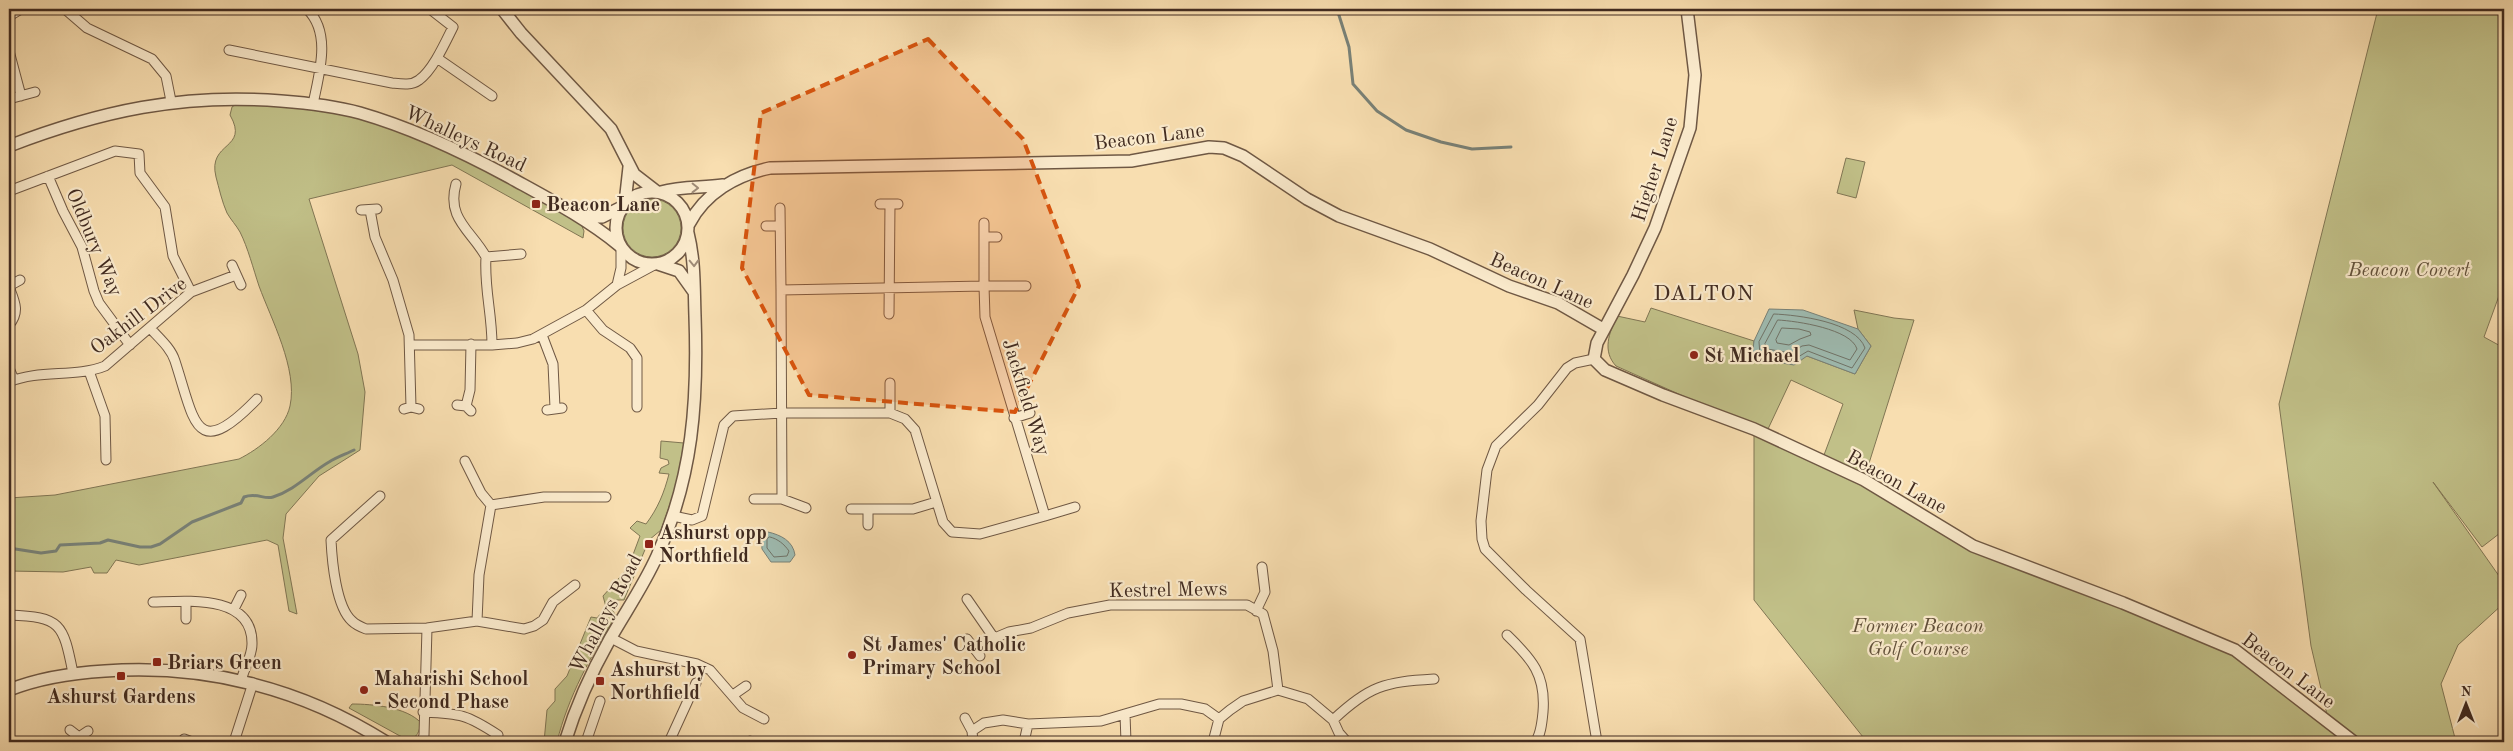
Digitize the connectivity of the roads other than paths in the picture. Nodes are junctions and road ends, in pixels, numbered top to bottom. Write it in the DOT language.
graph roads {
  1 [pos="21,9"];
  2 [pos="65,9"];
  3 [pos="307,9"];
  4 [pos="430,9"];
  5 [pos="502,9"];
  6 [pos="1688,9"];
  7 [pos="9,16"];
  8 [pos="229,50"];
  9 [pos="9,51"];
  10 [pos="437,58"];
  11 [pos="320,68"];
  12 [pos="35,92"];
  13 [pos="21,96"];
  14 [pos="492,96"];
  15 [pos="9,100"];
  16 [pos="171,101"];
  17 [pos="313,104"];
  18 [pos="9,146"];
  19 [pos="629,167"];
  20 [pos="48,176"];
  21 [pos="457,183"];
  22 [pos="730,184"];
  23 [pos="9,191"];
  24 [pos="658,192"];
  25 [pos="880,204"];
  26 [pos="624,205"];
  27 [pos="780,208"];
  28 [pos="370,210"];
  29 [pos="580,216"];
  30 [pos="984,222"];
  31 [pos="766,226"];
  32 [pos="780,226"];
  33 [pos="688,229"];
  34 [pos="984,237"];
  35 [pos="997,237"];
  36 [pos="621,247"];
  37 [pos="521,254"];
  38 [pos="486,257"];
  39 [pos="657,264"];
  40 [pos="232,266"];
  41 [pos="236,275"];
  42 [pos="20,280"];
  43 [pos="240,285"];
  44 [pos="617,285"];
  45 [pos="9,286"];
  46 [pos="984,286"];
  47 [pos="1026,286"];
  48 [pos="890,288"];
  49 [pos="781,290"];
  50 [pos="191,292"];
  51 [pos="694,294"];
  52 [pos="586,310"];
  53 [pos="889,314"];
  54 [pos="9,326"];
  55 [pos="150,328"];
  56 [pos="1604,329"];
  57 [pos="542,335"];
  58 [pos="130,344"];
  59 [pos="410,344"];
  60 [pos="471,344"];
  61 [pos="492,344"];
  62 [pos="1594,359"];
  63 [pos="9,368"];
  64 [pos="89,371"];
  65 [pos="11,381"];
  66 [pos="890,383"];
  67 [pos="258,399"];
  68 [pos="411,408"];
  69 [pos="465,408"];
  70 [pos="637,408"];
  71 [pos="555,409"];
  72 [pos="782,413"];
  73 [pos="890,413"];
  74 [pos="1030,413"];
  75 [pos="1014,418"];
  76 [pos="106,460"];
  77 [pos="465,461"];
  78 [pos="380,496"];
  79 [pos="606,497"];
  80 [pos="754,499"];
  81 [pos="782,499"];
  82 [pos="936,502"];
  83 [pos="491,505"];
  84 [pos="1075,507"];
  85 [pos="806,508"];
  86 [pos="851,509"];
  87 [pos="868,509"];
  88 [pos="673,516"];
  89 [pos="1045,516"];
  90 [pos="868,525"];
  91 [pos="1262,567"];
  92 [pos="574,585"];
  93 [pos="241,595"];
  94 [pos="967,599"];
  95 [pos="153,602"];
  96 [pos="186,602"];
  97 [pos="234,609"];
  98 [pos="1256,611"];
  99 [pos="9,615"];
  100 [pos="186,619"];
  101 [pos="477,621"];
  102 [pos="427,628"];
  103 [pos="1507,635"];
  104 [pos="611,638"];
  105 [pos="994,638"];
  106 [pos="967,639"];
  107 [pos="973,647"];
  108 [pos="980,656"];
  109 [pos="73,673"];
  110 [pos="1434,679"];
  111 [pos="241,681"];
  112 [pos="253,683"];
  113 [pos="696,683"];
  114 [pos="746,686"];
  115 [pos="9,690"];
  116 [pos="1278,690"];
  117 [pos="733,695"];
  118 [pos="600,701"];
  119 [pos="423,712"];
  120 [pos="1125,714"];
  121 [pos="965,718"];
  122 [pos="764,719"];
  123 [pos="1219,719"];
  124 [pos="1333,720"];
  125 [pos="1028,724"];
  126 [pos="70,730"];
  127 [pos="88,731"];
  128 [pos="972,731"];
  129 [pos="498,734"];
  130 [pos="370,738"];
  131 [pos="79,740"];
  132 [pos="234,742"];
  133 [pos="386,742"];
  134 [pos="422,742"];
  135 [pos="565,742"];
  136 [pos="586,742"];
  137 [pos="669,742"];
  138 [pos="972,742"];
  139 [pos="1024,742"];
  140 [pos="1126,742"];
  141 [pos="1213,742"];
  142 [pos="1347,742"];
  143 [pos="1535,742"];
  144 [pos="1597,742"];
  145 [pos="2354,742"];
  1 -- 7 [label="street"];
  2 -- 16 [label="street"];
  3 -- 11 [label="street"];
  4 -- 10 [label="street"];
  5 -- 19 [label="street"];
  6 -- 56 [label="street, Higher Lane"];
  8 -- 11 [label="street"];
  9 -- 13 [label="street"];
  10 -- 11 [label="street"];
  10 -- 14 [label="street"];
  11 -- 17 [label="street"];
  12 -- 13 [label="street"];
  13 -- 15 [label="street"];
  16 -- 17 [label="street, Whalleys Road"];
  16 -- 18 [label="street, Whalleys Road"];
  17 -- 29 [label="street, Whalleys Road"];
  19 -- 24 [label="street"];
  19 -- 26 [label="street"];
  20 -- 23 [label="street, Oldbury Way"];
  20 -- 50 [label="street, Oldbury Way"];
  20 -- 58 [label="street, Oldbury Way"];
  21 -- 38 [label="street"];
  24 -- 22 [label="street, Beacon Lane, one-way"];
  22 -- 33 [label="street, Beacon Lane"];
  22 -- 56 [label="street, Beacon Lane"];
  24 -- 26 [label="street"];
  24 -- 33 [label="street"];
  25 -- 48 [label="street"];
  26 -- 29 [label="street, Whalleys Road"];
  26 -- 36 [label="street"];
  27 -- 32 [label="street"];
  28 -- 59 [label="street"];
  29 -- 36 [label="street, Whalleys Road"];
  30 -- 34 [label="street, Jackfield Way"];
  31 -- 32 [label="street"];
  32 -- 49 [label="street"];
  33 -- 39 [label="street"];
  33 -- 51 [label="street, Whalleys Road, one-way"];
  34 -- 35 [label="street"];
  34 -- 46 [label="street, Jackfield Way"];
  36 -- 39 [label="street"];
  36 -- 44 [label="street"];
  37 -- 38 [label="street"];
  38 -- 61 [label="street"];
  39 -- 44 [label="street"];
  39 -- 51 [label="street"];
  40 -- 41 [label="street"];
  41 -- 43 [label="street"];
  41 -- 50 [label="street, Oakhill Drive"];
  42 -- 45 [label="street"];
  44 -- 52 [label="street"];
  45 -- 54 [label="street"];
  46 -- 47 [label="street"];
  46 -- 48 [label="street"];
  46 -- 75 [label="street, Jackfield Way"];
  48 -- 49 [label="street"];
  48 -- 53 [label="street"];
  49 -- 72 [label="street"];
  50 -- 55 [label="street, Oakhill Drive"];
  51 -- 88 [label="street, Whalleys Road"];
  52 -- 57 [label="street"];
  52 -- 70 [label="street"];
  55 -- 58 [label="street, Oakhill Drive"];
  55 -- 67 [label="street"];
  56 -- 62 [label="street, Beacon Lane"];
  57 -- 61 [label="street"];
  57 -- 71 [label="street"];
  58 -- 64 [label="street, Oakhill Drive"];
  59 -- 60 [label="street"];
  59 -- 68 [label="street"];
  60 -- 61 [label="street"];
  60 -- 69 [label="street"];
  62 -- 144 [label="street"];
  62 -- 145 [label="street, Beacon Lane"];
  63 -- 65 [label="street, Oakhill Drive"];
  64 -- 65 [label="street, Oakhill Drive"];
  64 -- 76 [label="street"];
  66 -- 73 [label="street"];
  72 -- 73 [label="street"];
  72 -- 81 [label="street"];
  72 -- 88 [label="street"];
  73 -- 82 [label="street"];
  74 -- 75 [label="street"];
  75 -- 89 [label="street, Jackfield Way"];
  77 -- 83 [label="street"];
  78 -- 102 [label="street"];
  79 -- 83 [label="street"];
  80 -- 81 [label="street"];
  81 -- 85 [label="street"];
  82 -- 87 [label="street"];
  82 -- 89 [label="street"];
  83 -- 101 [label="street"];
  84 -- 89 [label="street"];
  86 -- 87 [label="street"];
  87 -- 90 [label="street"];
  88 -- 104 [label="street, Whalleys Road"];
  91 -- 98 [label="street"];
  92 -- 101 [label="street"];
  93 -- 97 [label="street"];
  94 -- 105 [label="street"];
  95 -- 96 [label="street"];
  96 -- 97 [label="street"];
  96 -- 100 [label="street"];
  97 -- 111 [label="street"];
  98 -- 105 [label="street, Kestrel Mews"];
  98 -- 116 [label="street"];
  99 -- 109 [label="street"];
  101 -- 102 [label="street"];
  102 -- 119 [label="street"];
  103 -- 143 [label="street"];
  104 -- 117 [label="street"];
  104 -- 135 [label="street, Whalleys Road"];
  105 -- 107 [label="street, Kestrel Mews"];
  106 -- 107 [label="street"];
  107 -- 108 [label="street"];
  109 -- 111 [label="street"];
  109 -- 115 [label="street"];
  110 -- 124 [label="street"];
  111 -- 112 [label="street"];
  112 -- 130 [label="street"];
  112 -- 132 [label="street"];
  113 -- 137 [label="street"];
  114 -- 117 [label="street"];
  116 -- 123 [label="street"];
  116 -- 124 [label="street"];
  117 -- 122 [label="street"];
  118 -- 136 [label="street"];
  119 -- 129 [label="street"];
  119 -- 134 [label="street"];
  120 -- 123 [label="street"];
  120 -- 125 [label="street"];
  120 -- 140 [label="street"];
  121 -- 128 [label="street"];
  123 -- 141 [label="street"];
  124 -- 142 [label="street"];
  125 -- 128 [label="street"];
  125 -- 139 [label="street"];
  126 -- 131 [label="street"];
  127 -- 131 [label="street"];
  128 -- 138 [label="street"];
  130 -- 133 [label="street"];
}
